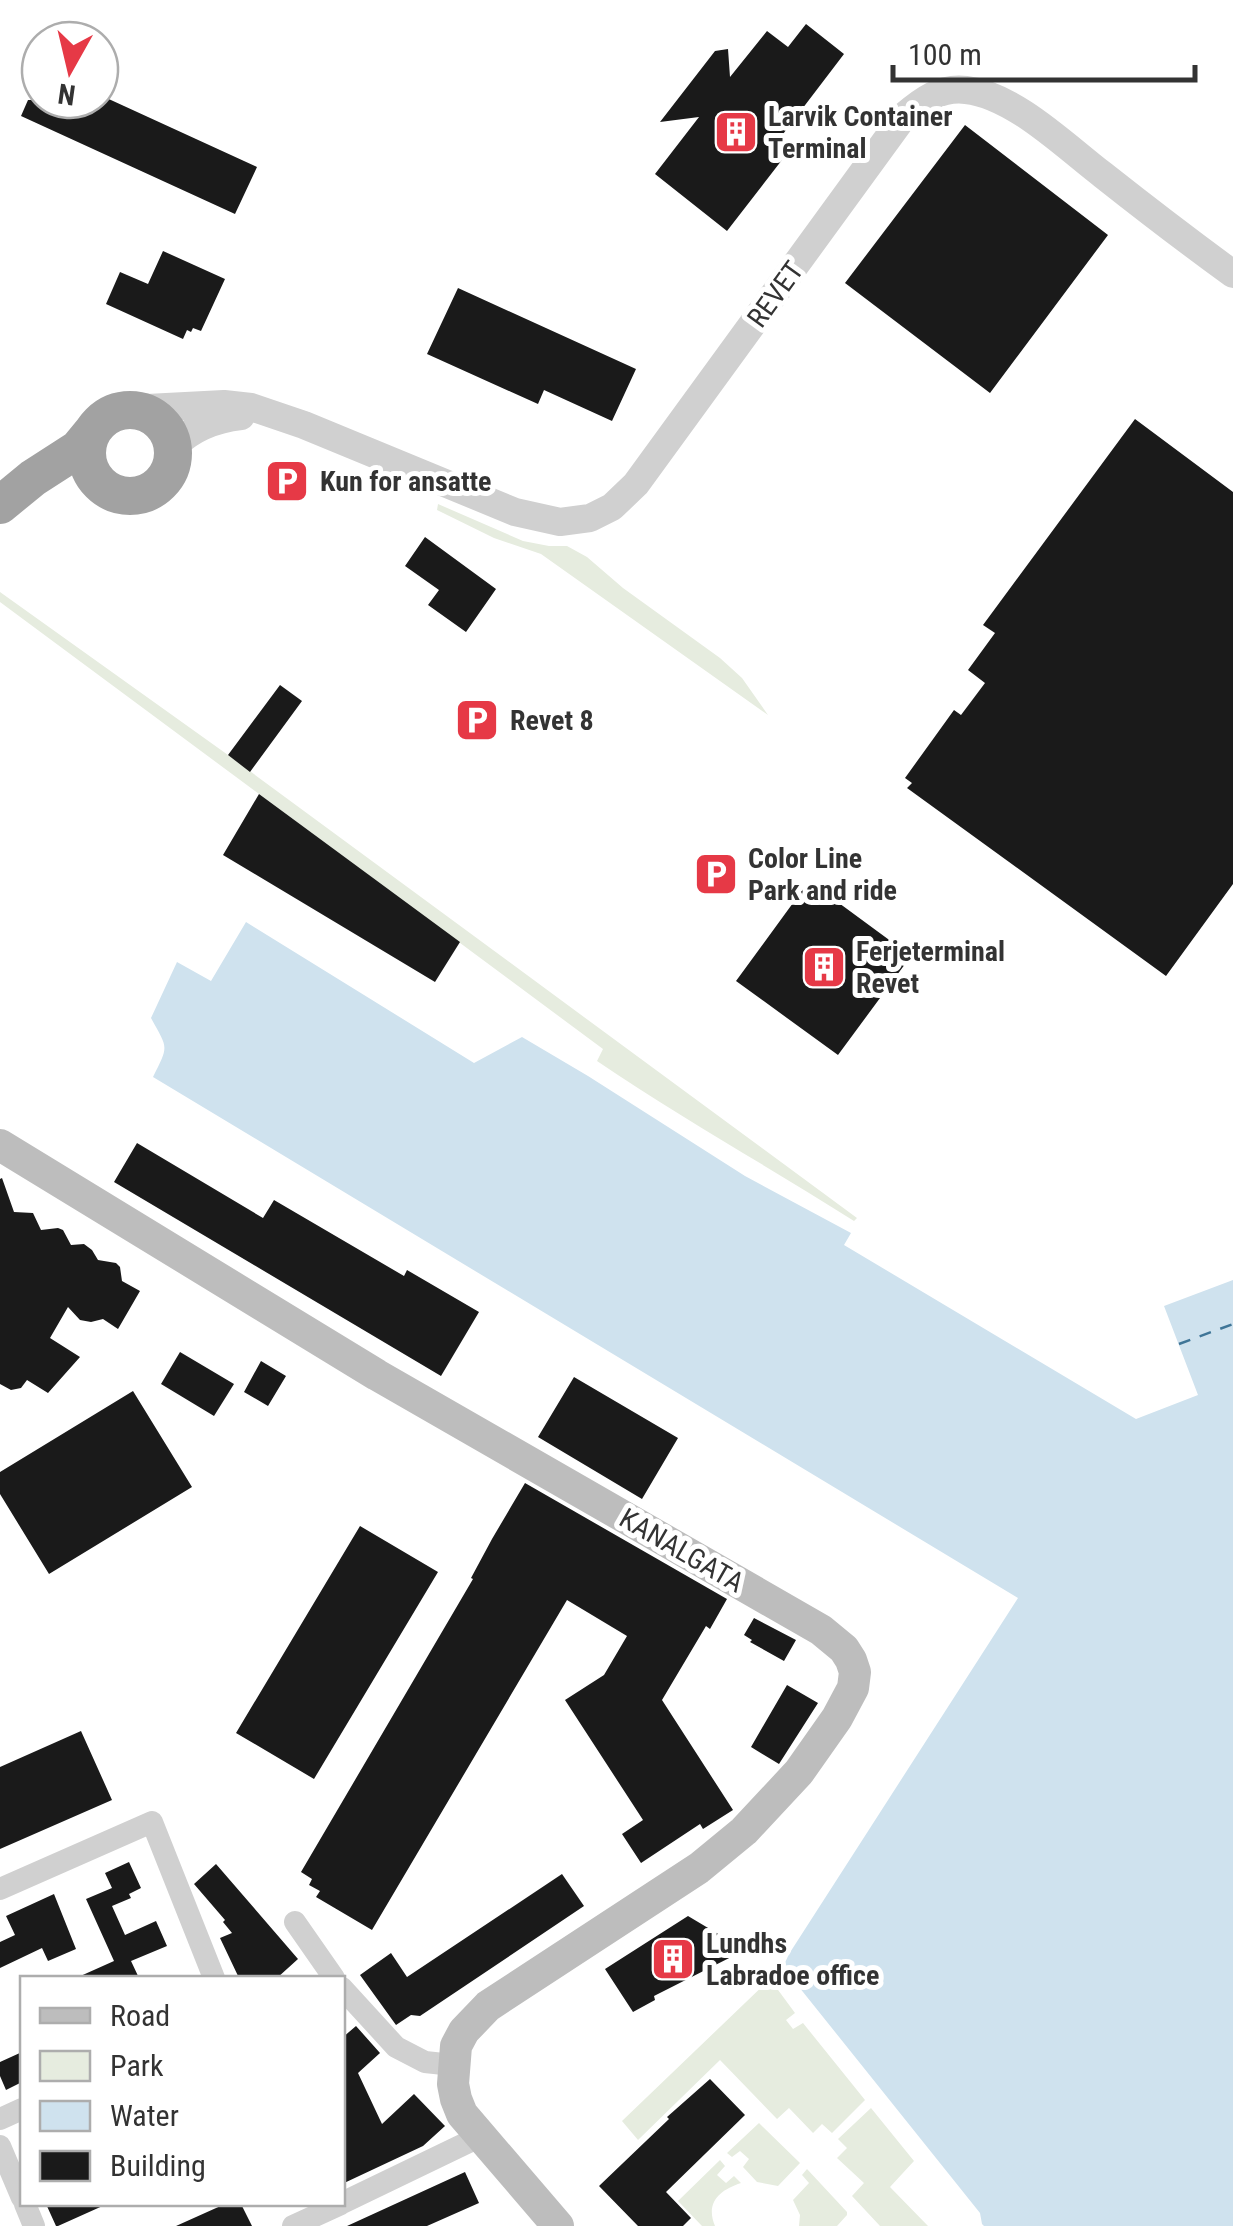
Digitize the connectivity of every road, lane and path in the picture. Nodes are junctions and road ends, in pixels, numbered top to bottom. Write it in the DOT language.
graph roads {
  1 [pos="1233,274"];
  2 [pos="128,410"];
  3 [pos="287,418"];
  4 [pos="92,432"];
  5 [pos="174,446"];
  6 [pos="108,491"];
  7 [pos="0,504"];
  8 [pos="0,516"];
  9 [pos="0,1145"];
  10 [pos="0,1889"];
  11 [pos="295,1922"];
  12 [pos="213,1976"];
  13 [pos="330,1976"];
  14 [pos="345,1993"];
  15 [pos="453,2065"];
  16 [pos="481,2136"];
  17 [pos="0,2146"];
  18 [pos="20,2192"];
  19 [pos="345,2202"];
  20 [pos="335,2206"];
  21 [pos="309,2218"];
  22 [pos="558,2226"];
  1 -- 3 [label="street, REVET"];
  2 -- 3 [label="street, REVET"];
  2 -- 4 [label="highway"];
  2 -- 5 [label="highway"];
  3 -- 5 [label="street, REVET"];
  4 -- 6 [label="highway"];
  4 -- 7 [label="highway"];
  5 -- 6 [label="highway"];
  6 -- 8 [label="highway"];
  9 -- 15 [label="main road, KANALGATA"];
  10 -- 12 [label="street"];
  11 -- 13 [label="street"];
  14 -- 15 [label="street"];
  15 -- 16 [label="main road"];
  16 -- 19 [label="street"];
  16 -- 22 [label="main road"];
  17 -- 18 [label="street"];
  20 -- 21 [label="street"];
}
